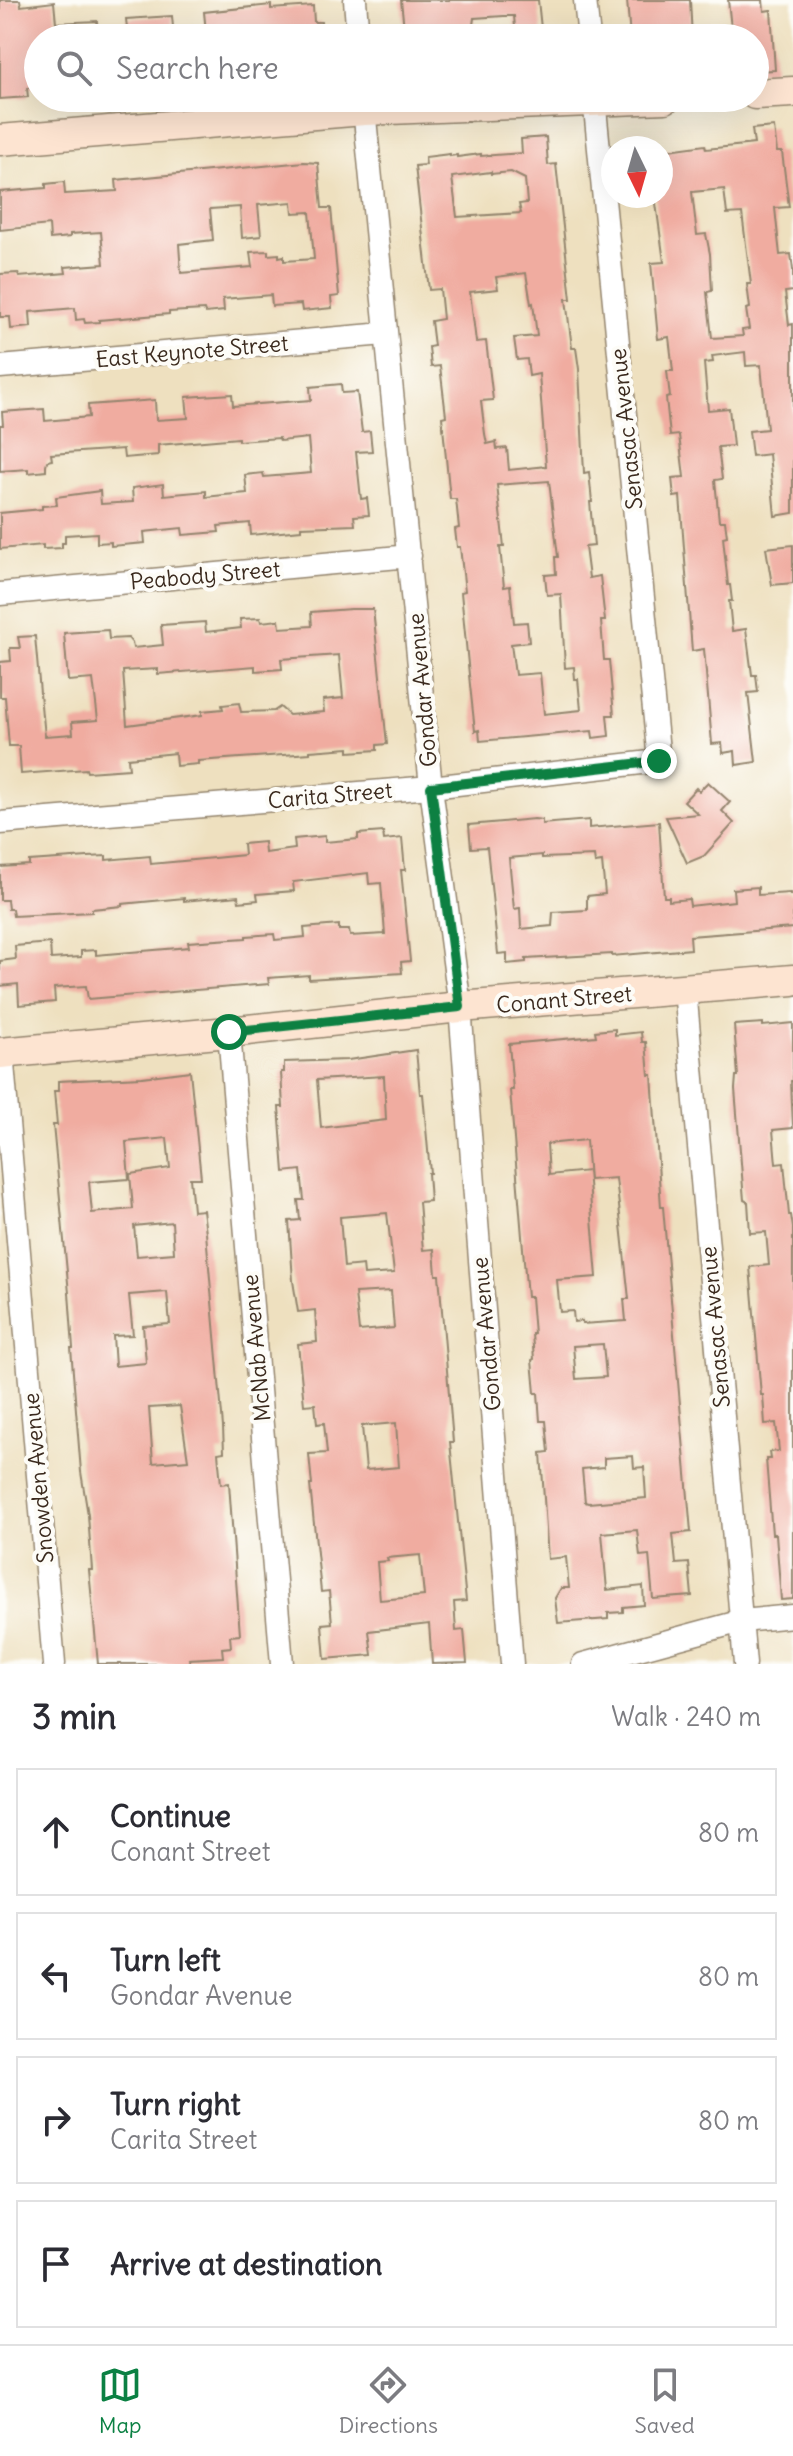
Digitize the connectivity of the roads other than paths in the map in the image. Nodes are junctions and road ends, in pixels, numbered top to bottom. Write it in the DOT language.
graph roads {
  1 [pos="355,0"];
  2 [pos="585,0"];
  3 [pos="357,24"];
  4 [pos="588,24"];
  5 [pos="793,92"];
  6 [pos="769,93"];
  7 [pos="283,112"];
  8 [pos="365,112"];
  9 [pos="595,112"];
  10 [pos="0,140"];
  11 [pos="385,334"];
  12 [pos="0,367"];
  13 [pos="410,556"];
  14 [pos="0,594"];
  15 [pos="659,761"];
  16 [pos="431,787"];
  17 [pos="0,823"];
  18 [pos="793,980"];
  19 [pos="685,989"];
  20 [pos="460,1007"];
  21 [pos="229,1032"];
  22 [pos="1,1052"];
  23 [pos="793,1616"];
  24 [pos="742,1621"];
  25 [pos="54,1664"];
  26 [pos="282,1664"];
  27 [pos="512,1664"];
  28 [pos="583,1664"];
  29 [pos="745,1664"];
  1 -- 3 [label="street"];
  2 -- 4 [label="street"];
  5 -- 6 [label="street"];
  7 -- 10 [label="street"];
  8 -- 11 [label="street, Gondar Avenue"];
  9 -- 15 [label="street, Senasac Avenue"];
  11 -- 12 [label="street, East Keynote Street"];
  11 -- 13 [label="street, Gondar Avenue"];
  13 -- 14 [label="street, Peabody Street"];
  13 -- 16 [label="street, Gondar Avenue"];
  15 -- 16 [label="street, Carita Street"];
  16 -- 17 [label="street, Carita Street"];
  16 -- 20 [label="street, Gondar Avenue"];
  18 -- 19 [label="street, Conant Street"];
  19 -- 20 [label="street, Conant Street"];
  19 -- 24 [label="street, Senasac Avenue"];
  20 -- 21 [label="street, Conant Street"];
  20 -- 27 [label="street, Gondar Avenue"];
  21 -- 22 [label="street, Conant Street"];
  21 -- 26 [label="street, McNab Avenue"];
  22 -- 25 [label="street, Snowden Avenue"];
  23 -- 24 [label="street"];
  24 -- 28 [label="street"];
  24 -- 29 [label="street, Senasac Avenue"];
}
